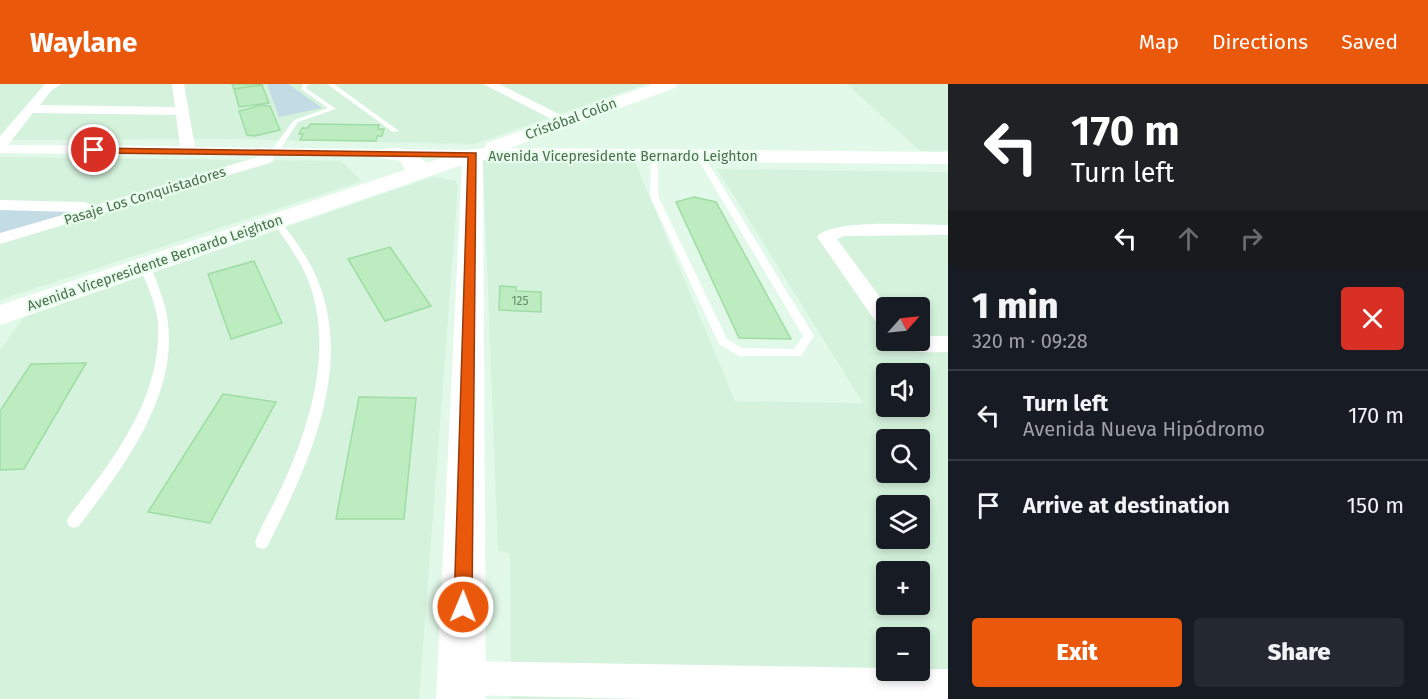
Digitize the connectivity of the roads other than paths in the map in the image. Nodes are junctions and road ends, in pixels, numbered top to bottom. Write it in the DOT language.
graph roads {
  1 [pos="55,84"];
  2 [pos="178,84"];
  3 [pos="306,84"];
  4 [pos="330,84"];
  5 [pos="489,84"];
  6 [pos="669,84"];
  7 [pos="30,109"];
  8 [pos="181,111"];
  9 [pos="566,121"];
  10 [pos="395,130"];
  11 [pos="0,147"];
  12 [pos="188,151"];
  13 [pos="282,152"];
  14 [pos="388,154"];
  15 [pos="472,154"];
  16 [pos="654,156"];
  17 [pos="700,156"];
  18 [pos="948,158"];
  19 [pos="415,174"];
  20 [pos="0,205"];
  21 [pos="108,207"];
  22 [pos="276,221"];
  23 [pos="948,230"];
  24 [pos="0,239"];
  25 [pos="144,266"];
  26 [pos="876,306"];
  27 [pos="0,315"];
  28 [pos="930,344"];
  29 [pos="948,344"];
  30 [pos="74,521"];
  31 [pos="262,542"];
  32 [pos="948,687"];
  33 [pos="461,689"];
  1 -- 7 [label="street"];
  2 -- 8 [label="street"];
  3 -- 13 [label="lane"];
  4 -- 10 [label="lane"];
  5 -- 9 [label="street"];
  6 -- 9 [label="main road, Cristóbal Colón"];
  7 -- 8 [label="street"];
  7 -- 11 [label="street"];
  8 -- 12 [label="street"];
  9 -- 15 [label="main road, Cristóbal Colón"];
  11 -- 12 [label="street"];
  12 -- 13 [label="street"];
  13 -- 14 [label="street"];
  13 -- 21 [label="street, Pasaje Los Conquistadores"];
  14 -- 15 [label="street"];
  14 -- 19 [label="main road"];
  15 -- 16 [label="main road, Avenida Vicepresidente Bernardo Leighton"];
  15 -- 19 [label="main road, Avenida Vicepresidente Bernardo Leighton"];
  15 -- 33 [label="main road"];
  16 -- 17 [label="main road, Avenida Vicepresidente Bernardo Leighton"];
  16 -- 17 [label="lane"];
  17 -- 18 [label="main road, Avenida Vicepresidente Bernardo Leighton"];
  19 -- 22 [label="main road, Avenida Vicepresidente Bernardo Leighton"];
  20 -- 21 [label="street"];
  21 -- 24 [label="street, Pasaje Los Conquistadores"];
  22 -- 25 [label="main road, Avenida Vicepresidente Bernardo Leighton"];
  22 -- 31 [label="lane"];
  23 -- 26 [label="street"];
  25 -- 27 [label="main road, Avenida Vicepresidente Bernardo Leighton"];
  25 -- 30 [label="lane"];
  28 -- 29 [label="street"];
  32 -- 33 [label="street"];
}
